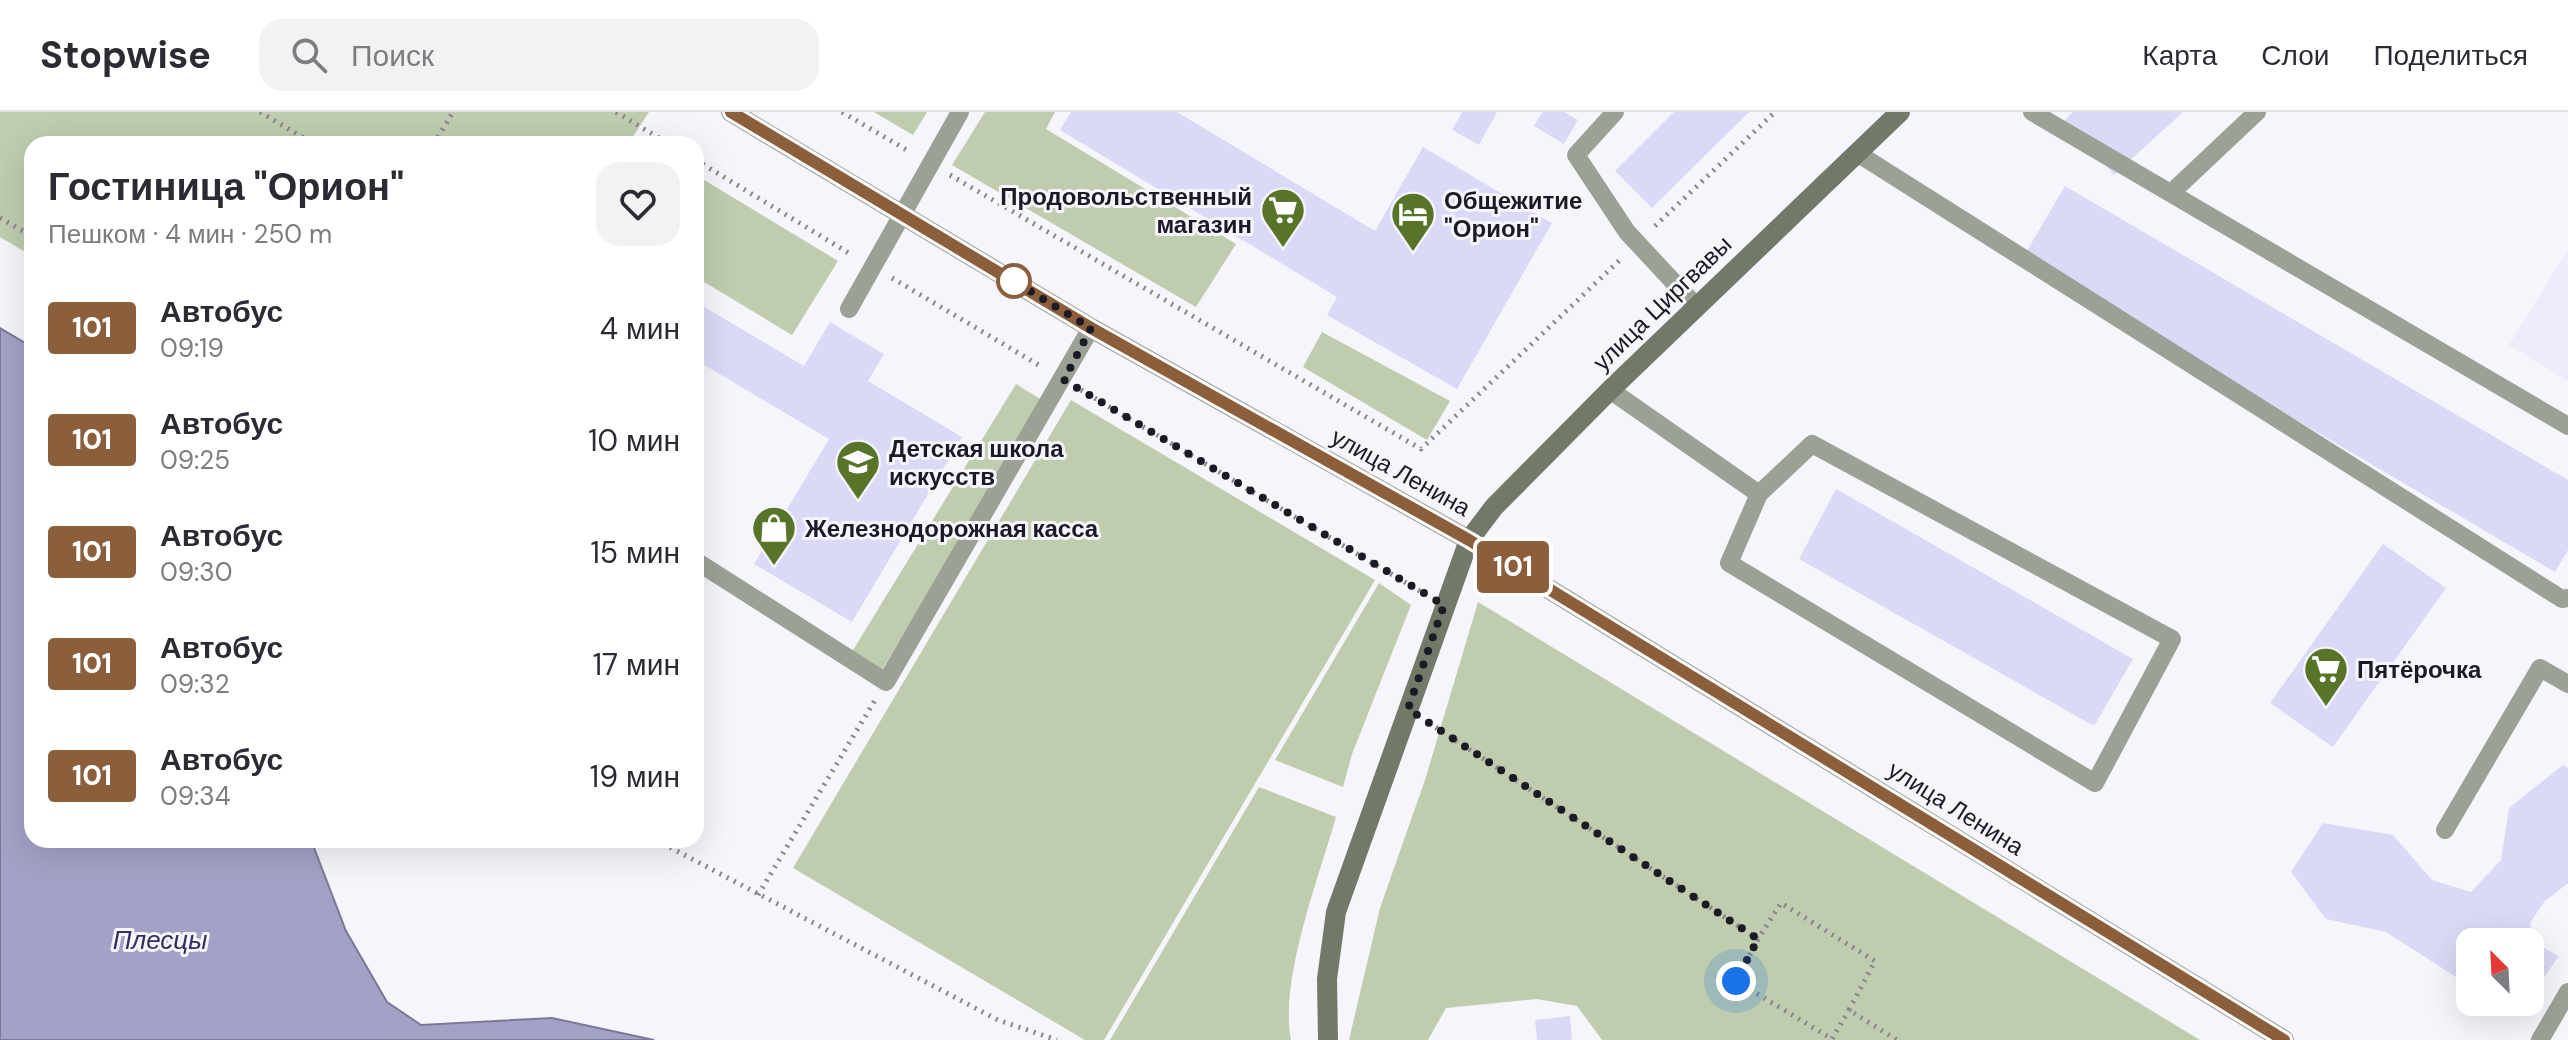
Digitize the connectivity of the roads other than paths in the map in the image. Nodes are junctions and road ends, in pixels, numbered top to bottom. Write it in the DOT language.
graph roads {
  1 [pos="731,112"];
  2 [pos="960,112"];
  3 [pos="1615,112"];
  4 [pos="1900,112"];
  5 [pos="2032,112"];
  6 [pos="2257,112"];
  7 [pos="1857,153"];
  8 [pos="2171,193"];
  9 [pos="903,214"];
  10 [pos="1696,306"];
  11 [pos="849,309"];
  12 [pos="1091,328"];
  13 [pos="1610,390"];
  14 [pos="2568,426"];
  15 [pos="1759,494"];
  16 [pos="1469,540"];
  17 [pos="704,566"];
  18 [pos="2568,598"];
  19 [pos="2568,684"];
  20 [pos="2445,830"];
  21 [pos="2568,992"];
  22 [pos="1328,1040"];
  23 [pos="2284,1040"];
  24 [pos="2540,1040"];
  1 -- 9 [label="street, улица Ленина"];
  2 -- 9 [label="lane"];
  3 -- 10 [label="lane"];
  4 -- 7 [label="main road, улица Циргвавы"];
  5 -- 8 [label="lane"];
  6 -- 8 [label="lane"];
  7 -- 10 [label="main road, улица Циргвавы"];
  7 -- 18 [label="lane"];
  8 -- 14 [label="lane"];
  9 -- 11 [label="lane"];
  9 -- 12 [label="street, улица Ленина"];
  10 -- 13 [label="main road, улица Циргвавы"];
  12 -- 16 [label="street, улица Ленина"];
  12 -- 17 [label="lane"];
  13 -- 15 [label="lane"];
  13 -- 16 [label="main road, улица Циргвавы"];
  15 -- 15 [label="lane"];
  16 -- 22 [label="main road, улица Циргвавы"];
  16 -- 23 [label="street, улица Ленина"];
  19 -- 20 [label="lane"];
  21 -- 24 [label="lane"];
}
